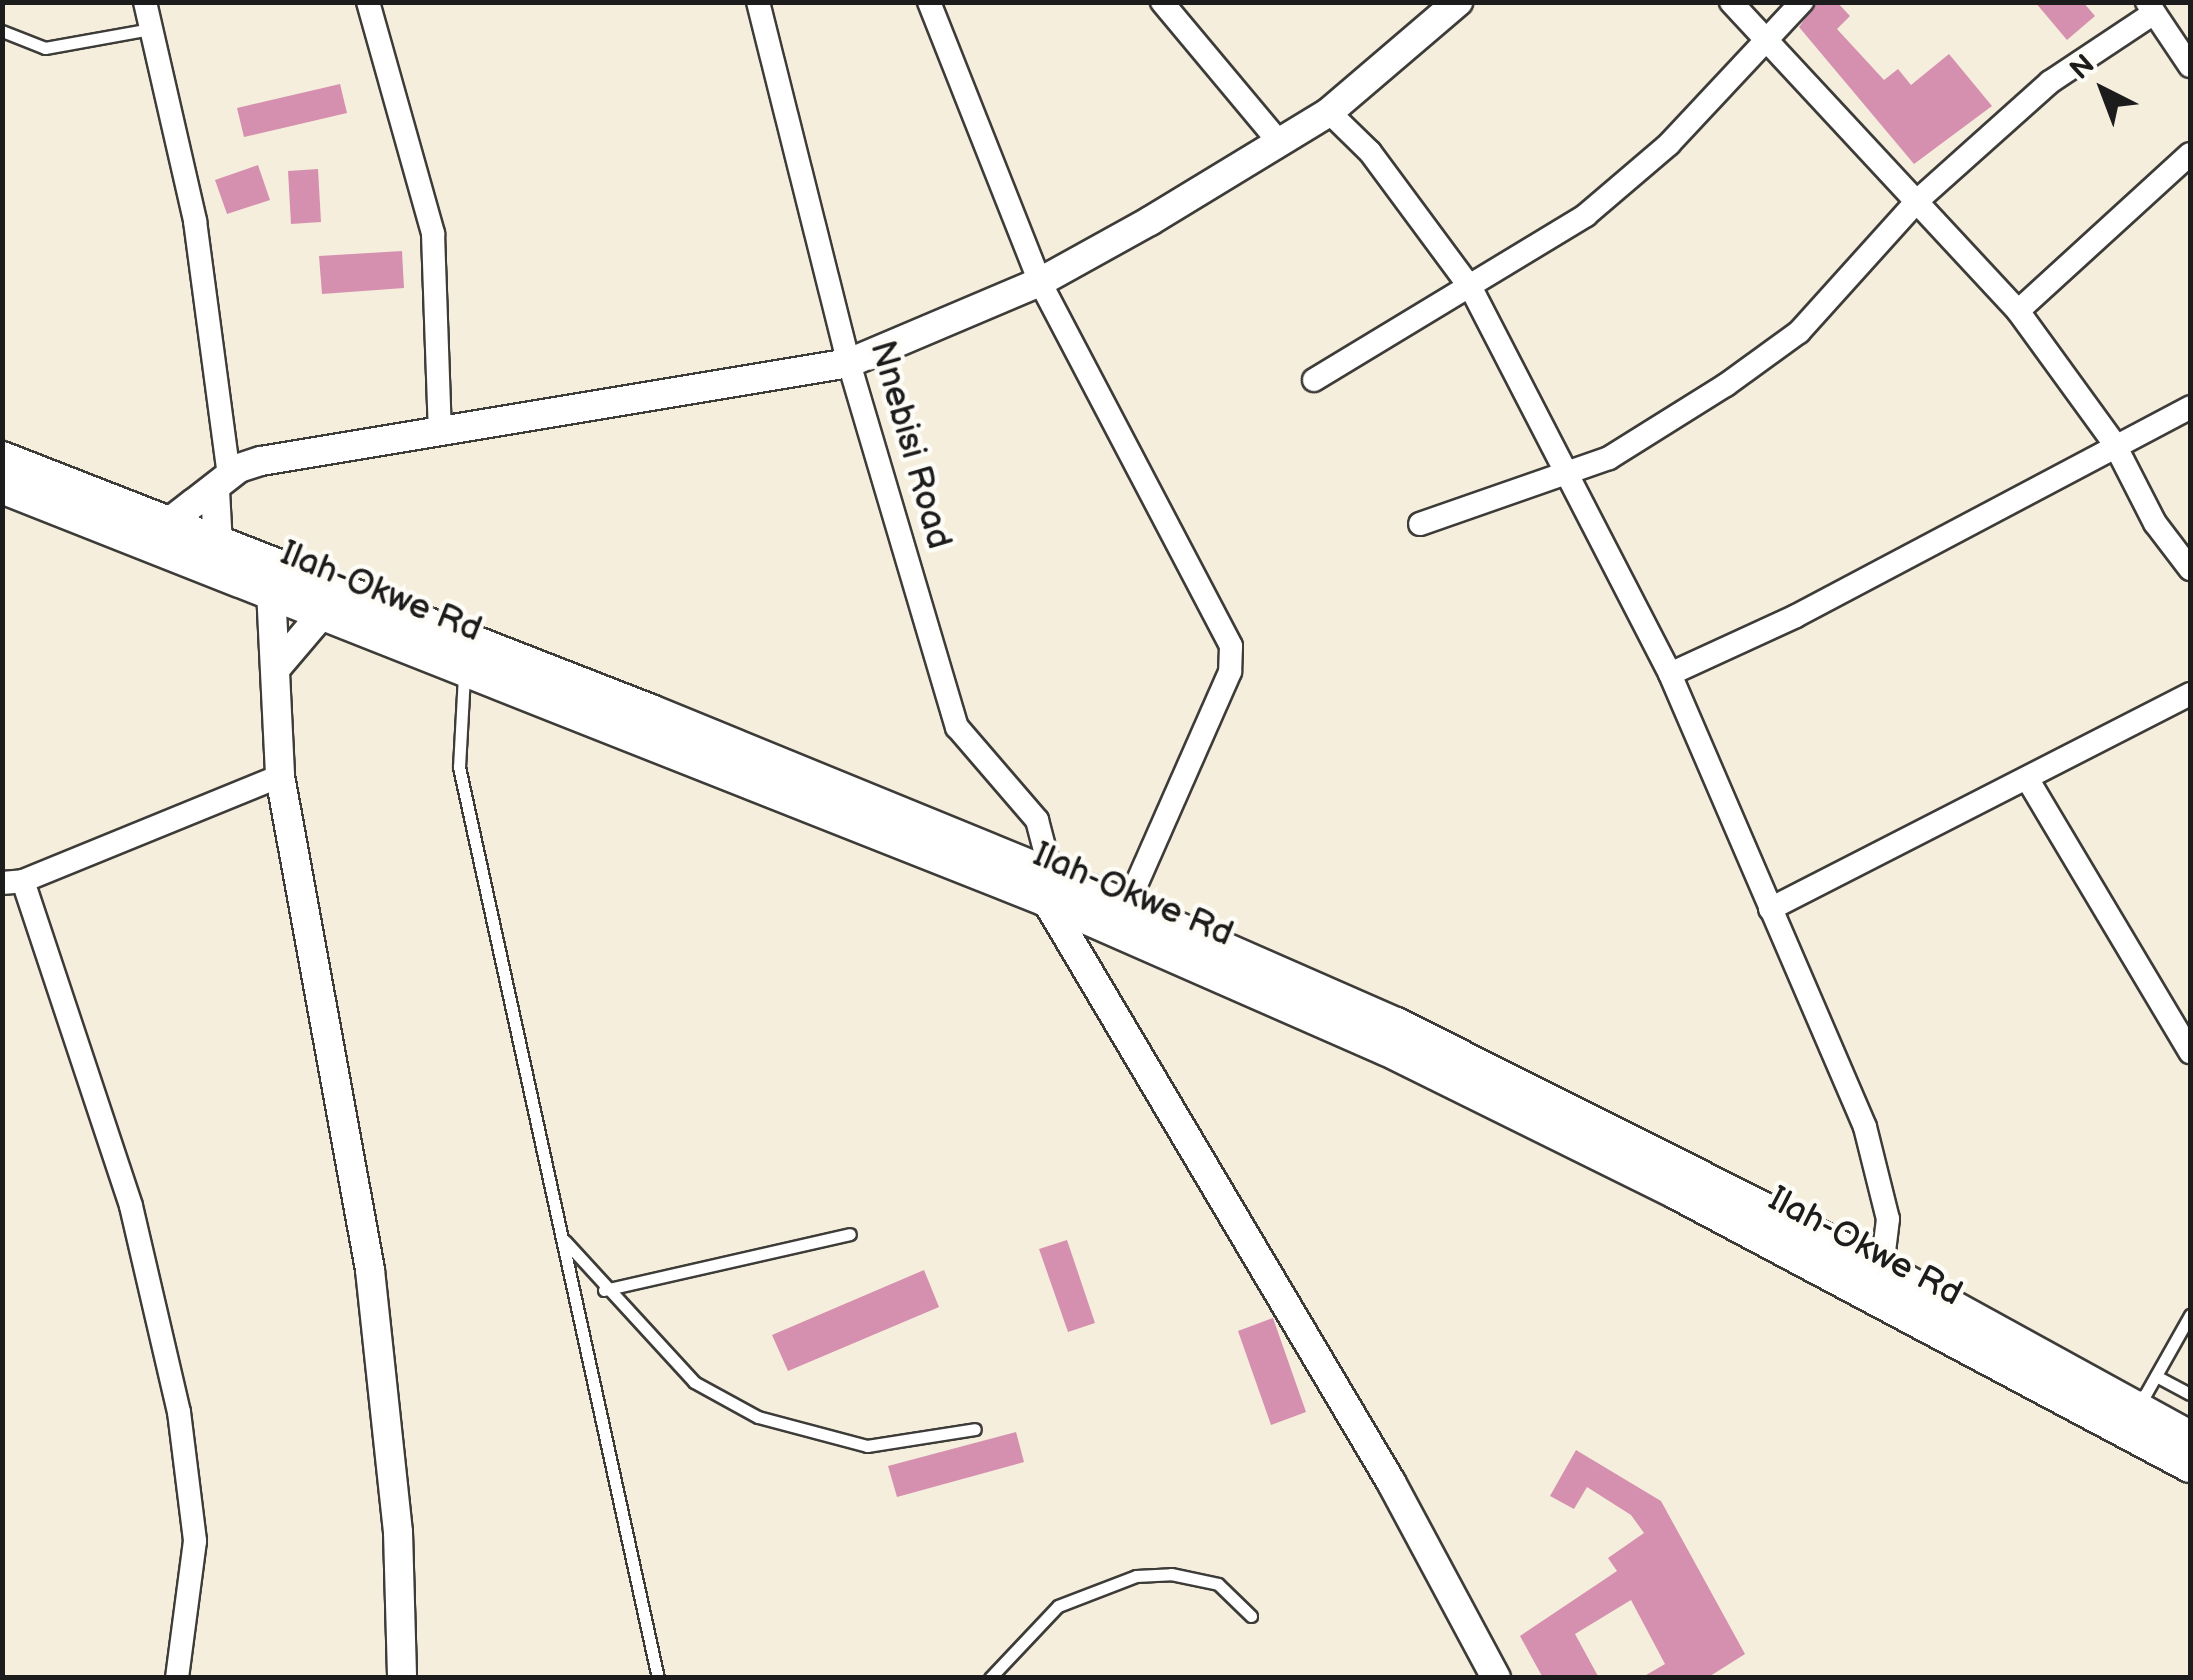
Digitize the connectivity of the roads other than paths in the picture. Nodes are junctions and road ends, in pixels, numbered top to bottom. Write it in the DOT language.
graph roads {
  1 [pos="145,2"];
  2 [pos="368,2"];
  3 [pos="758,2"];
  4 [pos="928,2"];
  5 [pos="1162,2"];
  6 [pos="1458,2"];
  7 [pos="1731,2"];
  8 [pos="1802,2"];
  9 [pos="2151,8"];
  10 [pos="151,29"];
  11 [pos="2,32"];
  12 [pos="1766,40"];
  13 [pos="2190,66"];
  14 [pos="1329,112"];
  15 [pos="1280,143"];
  16 [pos="2190,154"];
  17 [pos="1918,201"];
  18 [pos="1040,282"];
  19 [pos="1472,290"];
  20 [pos="2018,312"];
  21 [pos="849,364"];
  22 [pos="1314,380"];
  23 [pos="2190,408"];
  24 [pos="440,432"];
  25 [pos="2114,443"];
  26 [pos="2,458"];
  27 [pos="1568,472"];
  28 [pos="222,483"];
  29 [pos="2,486"];
  30 [pos="1420,524"];
  31 [pos="163,535"];
  32 [pos="220,556"];
  33 [pos="2190,568"];
  34 [pos="270,590"];
  35 [pos="322,614"];
  36 [pos="277,667"];
  37 [pos="464,670"];
  38 [pos="1670,674"];
  39 [pos="2190,694"];
  40 [pos="280,776"];
  41 [pos="2028,780"];
  42 [pos="13,882"];
  43 [pos="1049,888"];
  44 [pos="1127,906"];
  45 [pos="1770,909"];
  46 [pos="2190,1052"];
  47 [pos="850,1234"];
  48 [pos="562,1238"];
  49 [pos="1882,1268"];
  50 [pos="604,1290"];
  51 [pos="2190,1316"];
  52 [pos="2156,1376"];
  53 [pos="2190,1394"];
  54 [pos="2128,1403"];
  55 [pos="975,1430"];
  56 [pos="2190,1437"];
  57 [pos="2190,1466"];
  58 [pos="1251,1616"];
  59 [pos="176,1678"];
  60 [pos="402,1678"];
  61 [pos="658,1678"];
  62 [pos="990,1678"];
  63 [pos="1496,1678"];
  1 -- 10 [label="street"];
  2 -- 24 [label="street"];
  3 -- 21 [label="street, Nnebisi Road"];
  4 -- 18 [label="street"];
  5 -- 15 [label="street"];
  6 -- 14 [label="street"];
  7 -- 12 [label="street"];
  8 -- 12 [label="street"];
  9 -- 13 [label="street"];
  9 -- 17 [label="street"];
  10 -- 11 [label="lane"];
  10 -- 28 [label="street"];
  12 -- 17 [label="street"];
  12 -- 19 [label="street"];
  14 -- 15 [label="street"];
  14 -- 19 [label="street"];
  15 -- 18 [label="street"];
  16 -- 20 [label="street"];
  17 -- 20 [label="street"];
  17 -- 27 [label="street"];
  18 -- 21 [label="street"];
  18 -- 44 [label="street"];
  19 -- 22 [label="street"];
  19 -- 27 [label="street"];
  20 -- 25 [label="street"];
  21 -- 24 [label="street"];
  21 -- 43 [label="street, Nnebisi Road"];
  23 -- 25 [label="street"];
  24 -- 28 [label="street"];
  25 -- 33 [label="street"];
  25 -- 38 [label="street"];
  26 -- 31 [label="main road"];
  27 -- 30 [label="street"];
  27 -- 38 [label="street"];
  28 -- 31 [label="street"];
  28 -- 32 [label="street"];
  29 -- 31 [label="main road"];
  31 -- 32 [label="main road"];
  32 -- 34 [label="main road, Ilah-Okwe Rd"];
  32 -- 43 [label="main road"];
  34 -- 35 [label="main road, Ilah-Okwe Rd"];
  34 -- 36 [label="street"];
  35 -- 36 [label="street"];
  35 -- 37 [label="main road, Ilah-Okwe Rd"];
  36 -- 40 [label="street"];
  37 -- 43 [label="main road, Ilah-Okwe Rd"];
  37 -- 48 [label="lane"];
  38 -- 45 [label="street"];
  39 -- 41 [label="street"];
  40 -- 42 [label="street"];
  40 -- 60 [label="street"];
  41 -- 45 [label="street"];
  41 -- 46 [label="street"];
  42 -- 59 [label="street"];
  43 -- 44 [label="main road"];
  43 -- 57 [label="main road, Ilah-Okwe Rd"];
  43 -- 63 [label="street"];
  44 -- 49 [label="main road"];
  45 -- 49 [label="street"];
  47 -- 50 [label="lane"];
  48 -- 50 [label="lane"];
  48 -- 61 [label="lane"];
  49 -- 54 [label="main road"];
  50 -- 55 [label="lane"];
  51 -- 52 [label="lane"];
  52 -- 53 [label="lane"];
  52 -- 54 [label="lane"];
  54 -- 56 [label="main road"];
  58 -- 62 [label="lane"];
}
